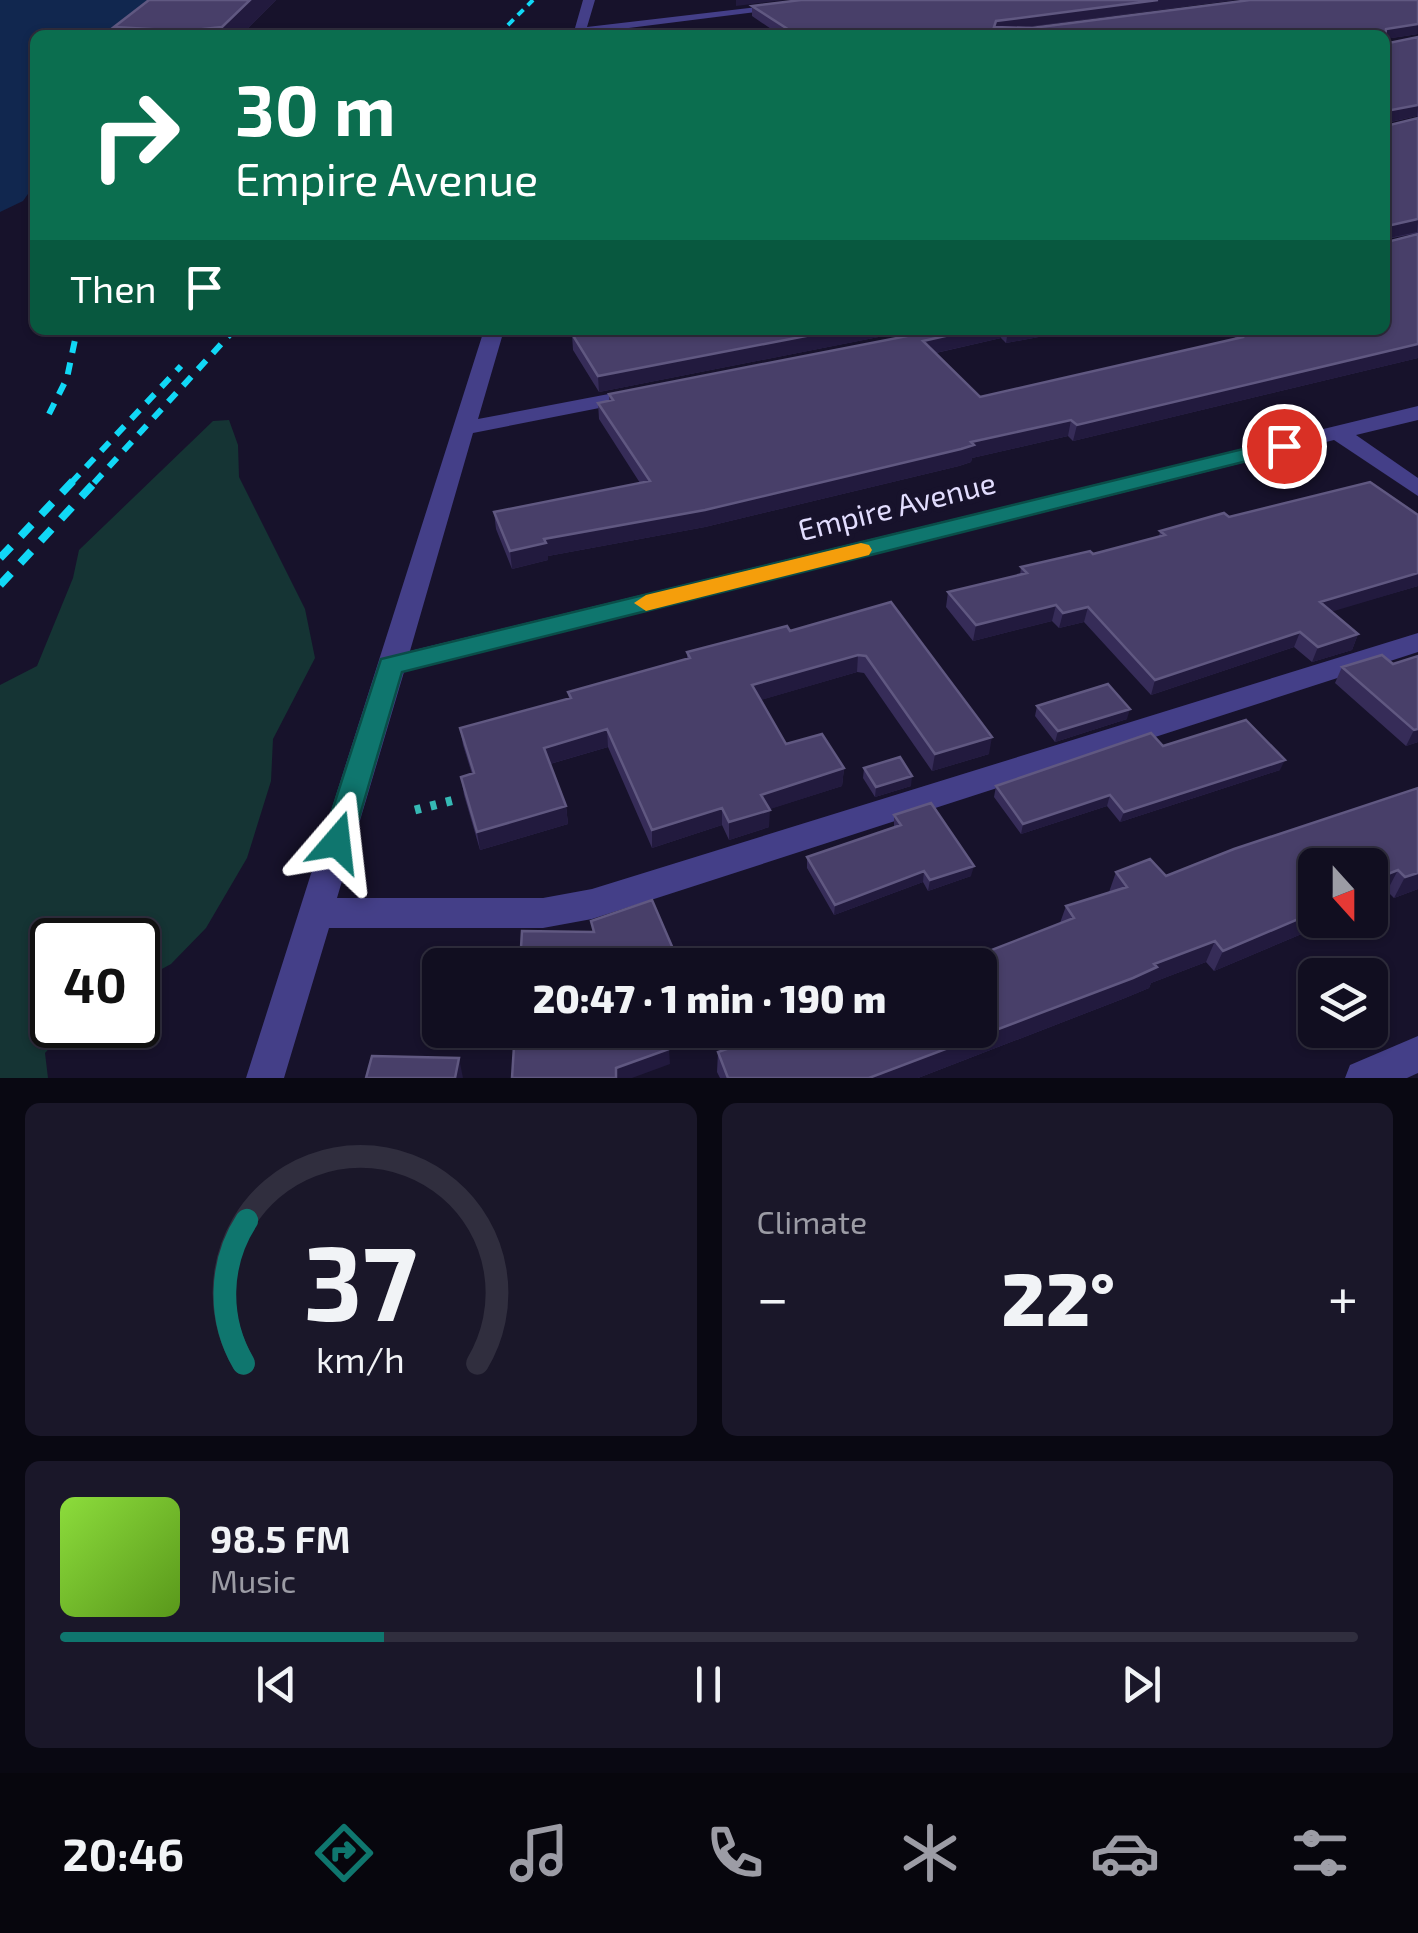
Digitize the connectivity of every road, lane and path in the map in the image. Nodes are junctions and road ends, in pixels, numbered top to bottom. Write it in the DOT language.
graph roads {
  1 [pos="590,0"];
  2 [pos="846,0"];
  3 [pos="581,30"];
  4 [pos="604,30"];
  5 [pos="493,335"];
  6 [pos="670,388"];
  7 [pos="1418,413"];
  8 [pos="467,428"];
  9 [pos="1338,432"];
  10 [pos="1418,489"];
  11 [pos="1418,642"];
  12 [pos="390,666"];
  13 [pos="458,799"];
  14 [pos="415,810"];
  15 [pos="315,913"];
  16 [pos="1418,1054"];
  17 [pos="265,1078"];
  18 [pos="1364,1078"];
  1 -- 3 [label="street"];
  2 -- 4 [label="street"];
  5 -- 8 [label="street"];
  6 -- 8 [label="street"];
  7 -- 9 [label="street, Empire Avenue"];
  8 -- 12 [label="street"];
  9 -- 10 [label="street"];
  9 -- 12 [label="street, Empire Avenue"];
  11 -- 15 [label="street"];
  12 -- 15 [label="street"];
  13 -- 14 [label="path"];
  15 -- 17 [label="street"];
  16 -- 18 [label="street"];
}
